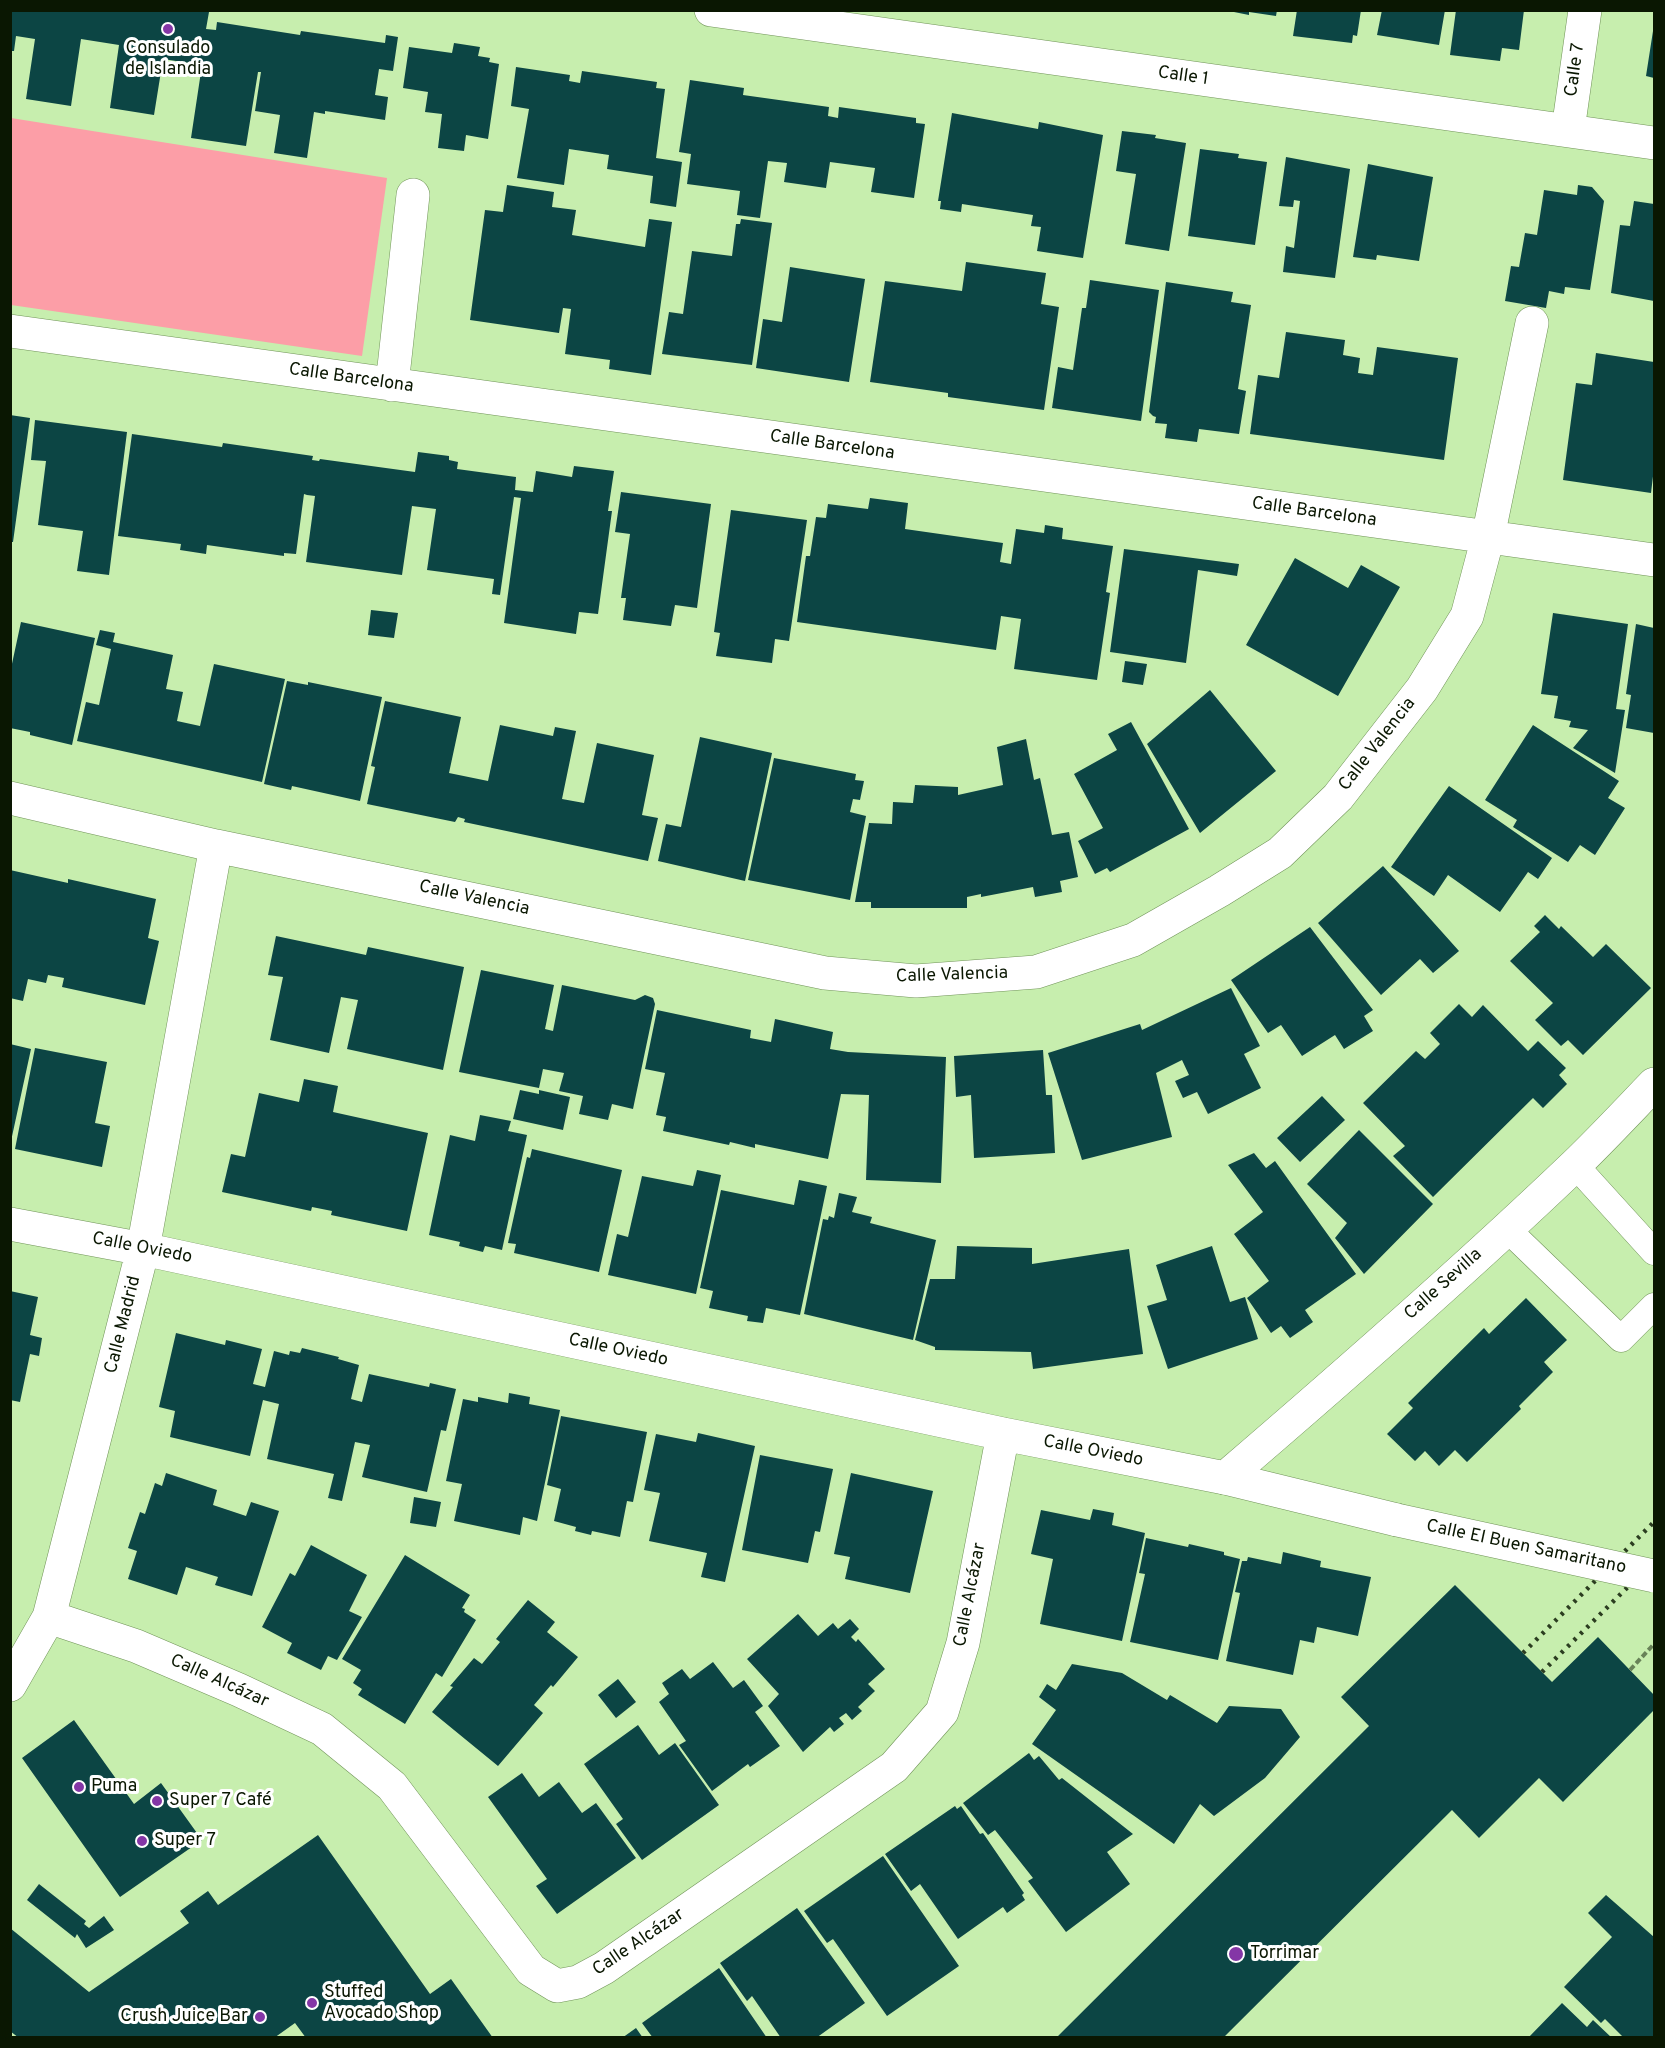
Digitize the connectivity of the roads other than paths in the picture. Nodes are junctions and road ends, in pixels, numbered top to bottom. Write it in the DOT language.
graph roads {
  1 [pos="711,10"];
  2 [pos="1585,10"];
  3 [pos="1568,130"];
  4 [pos="1654,142"];
  5 [pos="413,195"];
  6 [pos="1532,323"];
  7 [pos="10,331"];
  8 [pos="392,385"];
  9 [pos="1488,537"];
  10 [pos="1654,560"];
  11 [pos="10,798"];
  12 [pos="216,846"];
  13 [pos="1654,1084"];
  14 [pos="1575,1165"];
  15 [pos="10,1224"];
  16 [pos="1506,1228"];
  17 [pos="143,1249"];
  18 [pos="1654,1252"];
  19 [pos="1654,1306"];
  20 [pos="1003,1434"];
  21 [pos="1225,1478"];
  22 [pos="1654,1576"];
  23 [pos="49,1617"];
  24 [pos="10,1685"];
  1 -- 3 [label="street, Calle 1"];
  2 -- 3 [label="street, Calle 7"];
  3 -- 4 [label="street, Calle 1"];
  5 -- 8 [label="street"];
  6 -- 9 [label="street, Calle Valencia"];
  7 -- 8 [label="street, Calle Barcelona"];
  8 -- 9 [label="street, Calle Barcelona"];
  9 -- 10 [label="street, Calle Barcelona"];
  9 -- 12 [label="street, Calle Valencia"];
  11 -- 12 [label="street, Calle Valencia"];
  12 -- 17 [label="street, Calle Madrid"];
  13 -- 14 [label="street, Calle Sevilla"];
  14 -- 16 [label="street, Calle Sevilla"];
  14 -- 18 [label="lane"];
  15 -- 17 [label="street, Calle Oviedo"];
  16 -- 19 [label="lane"];
  16 -- 21 [label="street, Calle Sevilla"];
  17 -- 20 [label="street, Calle Oviedo"];
  17 -- 23 [label="street, Calle Madrid"];
  20 -- 21 [label="street, Calle Oviedo"];
  20 -- 23 [label="street, Calle Alcázar"];
  21 -- 22 [label="street, Calle El Buen Samaritano, bridge"];
  23 -- 24 [label="street, Calle Madrid"];
}
